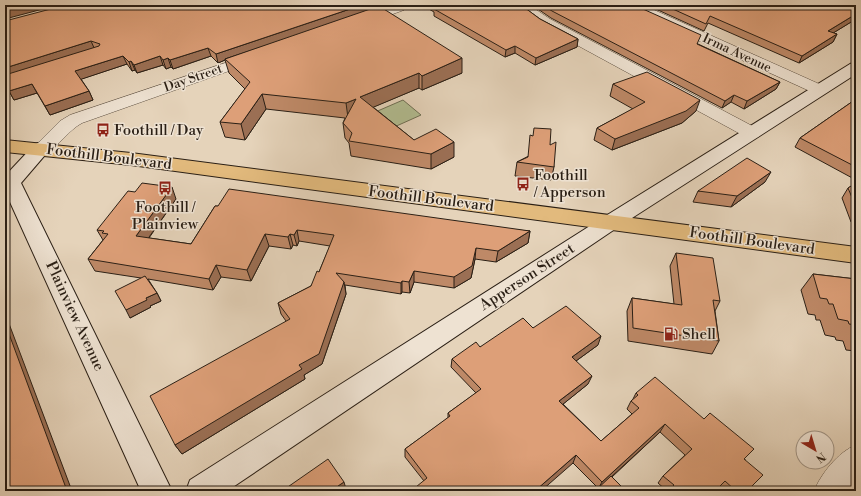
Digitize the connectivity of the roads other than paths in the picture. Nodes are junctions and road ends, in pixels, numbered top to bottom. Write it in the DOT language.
graph roads {
  1 [pos="520,5"];
  2 [pos="632,5"];
  3 [pos="399,7"];
  4 [pos="347,25"];
  5 [pos="271,51"];
  6 [pos="856,68"];
  7 [pos="820,90"];
  8 [pos="752,133"];
  9 [pos="5,146"];
  10 [pos="42,148"];
  11 [pos="611,222"];
  12 [pos="856,255"];
  13 [pos="856,458"];
  14 [pos="158,491"];
  15 [pos="201,491"];
  16 [pos="828,491"];
  1 -- 8 [label="street"];
  2 -- 7 [label="street, Irma Avenue"];
  3 -- 4 [label="street"];
  5 -- 10 [label="street, Day Street"];
  6 -- 7 [label="street, Apperson Street"];
  7 -- 8 [label="street, Apperson Street"];
  8 -- 11 [label="street, Apperson Street"];
  9 -- 10 [label="main road, Foothill Boulevard"];
  10 -- 11 [label="main road, Foothill Boulevard"];
  10 -- 14 [label="street, Plainview Avenue"];
  11 -- 12 [label="main road, Foothill Boulevard"];
  11 -- 15 [label="street, Apperson Street"];
  13 -- 16 [label="street"];
}
